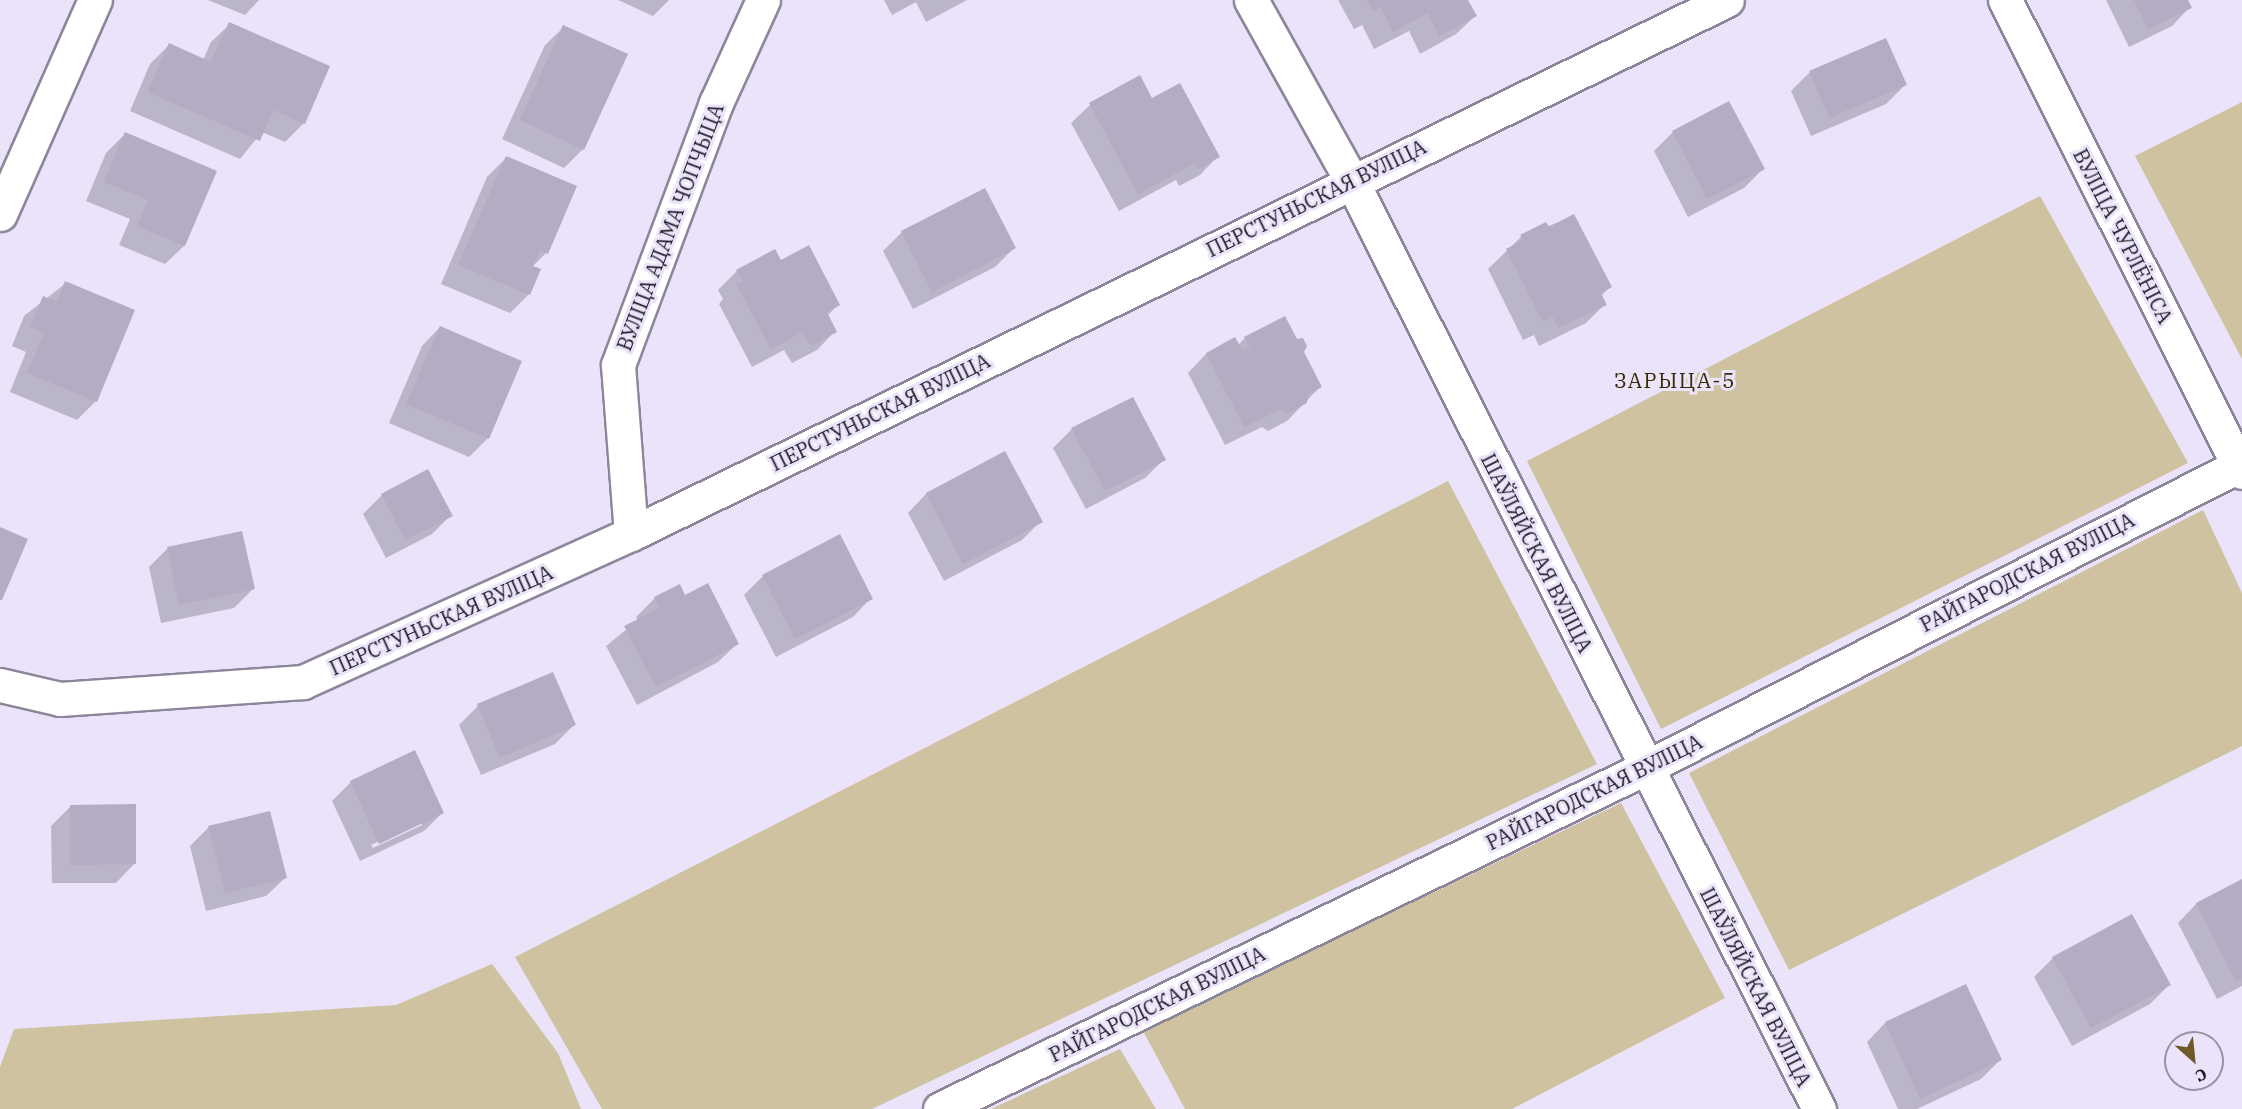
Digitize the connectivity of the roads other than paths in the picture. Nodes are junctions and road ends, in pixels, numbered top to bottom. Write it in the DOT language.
graph roads {
  1 [pos="95,0"];
  2 [pos="763,0"];
  3 [pos="1251,0"];
  4 [pos="1727,0"];
  5 [pos="2005,0"];
  6 [pos="1351,180"];
  7 [pos="0,214"];
  8 [pos="2241,467"];
  9 [pos="631,534"];
  10 [pos="0,686"];
  11 [pos="1645,768"];
  12 [pos="940,1109"];
  13 [pos="1819,1109"];
  1 -- 7 [label="street"];
  2 -- 9 [label="street, ВУЛІЦА АДАМА ЧОПЧЫЦА"];
  3 -- 6 [label="street, ШАЎЛЯЙСКАЯ ВУЛІЦА"];
  4 -- 6 [label="street, ПЕРСТУНЬСКАЯ ВУЛІЦА"];
  5 -- 8 [label="street, ВУЛІЦА ЧУРЛЁНІСА"];
  6 -- 9 [label="street, ПЕРСТУНЬСКАЯ ВУЛІЦА"];
  6 -- 11 [label="street, ШАЎЛЯЙСКАЯ ВУЛІЦА"];
  8 -- 11 [label="street, РАЙГАРОДСКАЯ ВУЛІЦА"];
  9 -- 10 [label="street, ПЕРСТУНЬСКАЯ ВУЛІЦА"];
  11 -- 12 [label="street, РАЙГАРОДСКАЯ ВУЛІЦА"];
  11 -- 13 [label="street, ШАЎЛЯЙСКАЯ ВУЛІЦА"];
}
